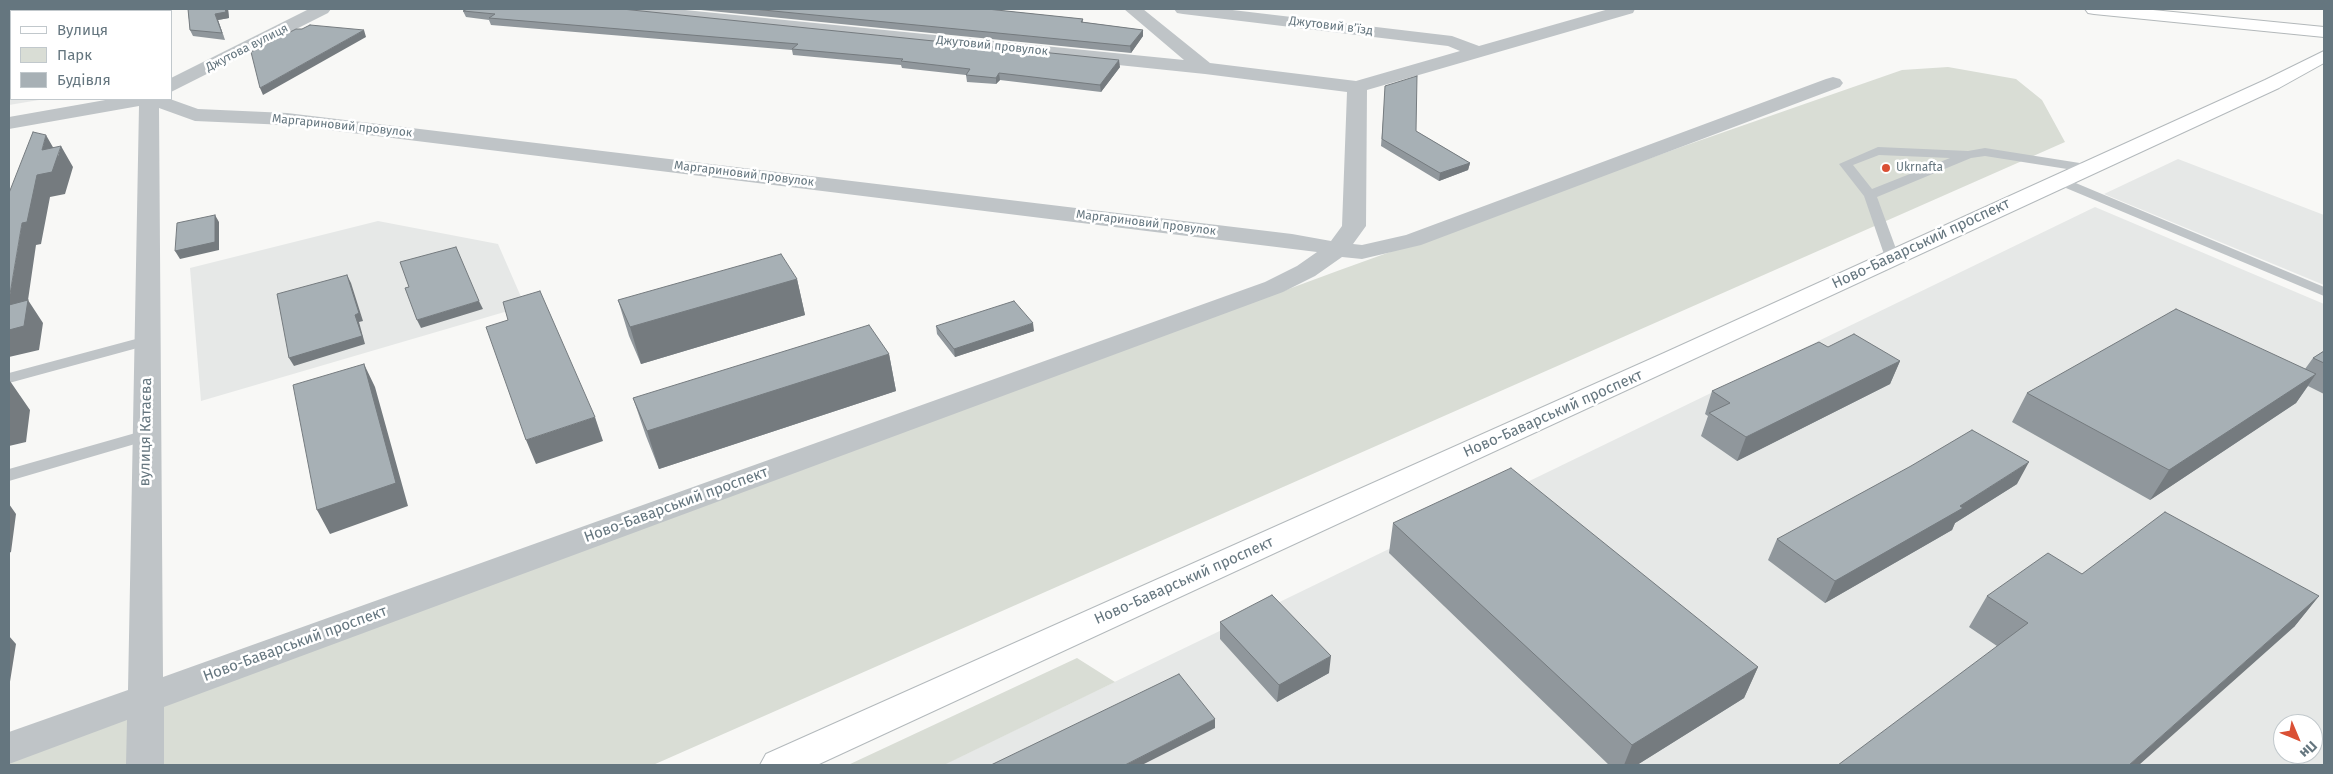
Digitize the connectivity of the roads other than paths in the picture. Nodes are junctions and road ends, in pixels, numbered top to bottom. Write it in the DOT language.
graph roads {
  1 [pos="322,9"];
  2 [pos="628,9"];
  3 [pos="1133,9"];
  4 [pos="1183,9"];
  5 [pos="1627,9"];
  6 [pos="2094,9"];
  7 [pos="2324,32"];
  8 [pos="1477,52"];
  9 [pos="2324,56"];
  10 [pos="1205,68"];
  11 [pos="1833,83"];
  12 [pos="172,85"];
  13 [pos="1357,87"];
  14 [pos="137,100"];
  15 [pos="151,100"];
  16 [pos="154,100"];
  17 [pos="9,123"];
  18 [pos="1968,155"];
  19 [pos="2086,168"];
  20 [pos="2059,180"];
  21 [pos="1870,196"];
  22 [pos="1337,250"];
  23 [pos="1892,257"];
  24 [pos="2324,292"];
  25 [pos="147,341"];
  26 [pos="9,378"];
  27 [pos="146,435"];
  28 [pos="9,475"];
  29 [pos="144,699"];
  30 [pos="9,748"];
  31 [pos="145,765"];
  32 [pos="779,765"];
  1 -- 12 [label="street, Джутова вулиця"];
  2 -- 10 [label="street, Джутовий провулок"];
  3 -- 10 [label="street"];
  4 -- 8 [label="street, Джутовий в’їзд"];
  5 -- 8 [label="street"];
  6 -- 7 [label="main road"];
  8 -- 13 [label="street"];
  9 -- 19 [label="main road, Ново-Баварський проспект"];
  10 -- 13 [label="street, Джутовий провулок"];
  11 -- 22 [label="street"];
  13 -- 22 [label="street, Ново-Баварський проспект"];
  14 -- 17 [label="street"];
  15 -- 25 [label="street, вулиця Катаєва"];
  16 -- 22 [label="street, Маргариновий провулок"];
  18 -- 19 [label="lane"];
  18 -- 21 [label="lane"];
  18 -- 21 [label="lane"];
  19 -- 20 [label="main road, Ново-Баварський проспект"];
  20 -- 23 [label="main road, Ново-Баварський проспект"];
  20 -- 24 [label="lane"];
  21 -- 23 [label="lane"];
  22 -- 29 [label="street, Ново-Баварський проспект"];
  23 -- 32 [label="main road, Ново-Баварський проспект"];
  25 -- 26 [label="lane"];
  25 -- 27 [label="street, вулиця Катаєва"];
  27 -- 28 [label="lane"];
  27 -- 29 [label="street, вулиця Катаєва"];
  29 -- 30 [label="street, Ново-Баварський проспект"];
  29 -- 31 [label="street, вулиця Катаєва"];
}
